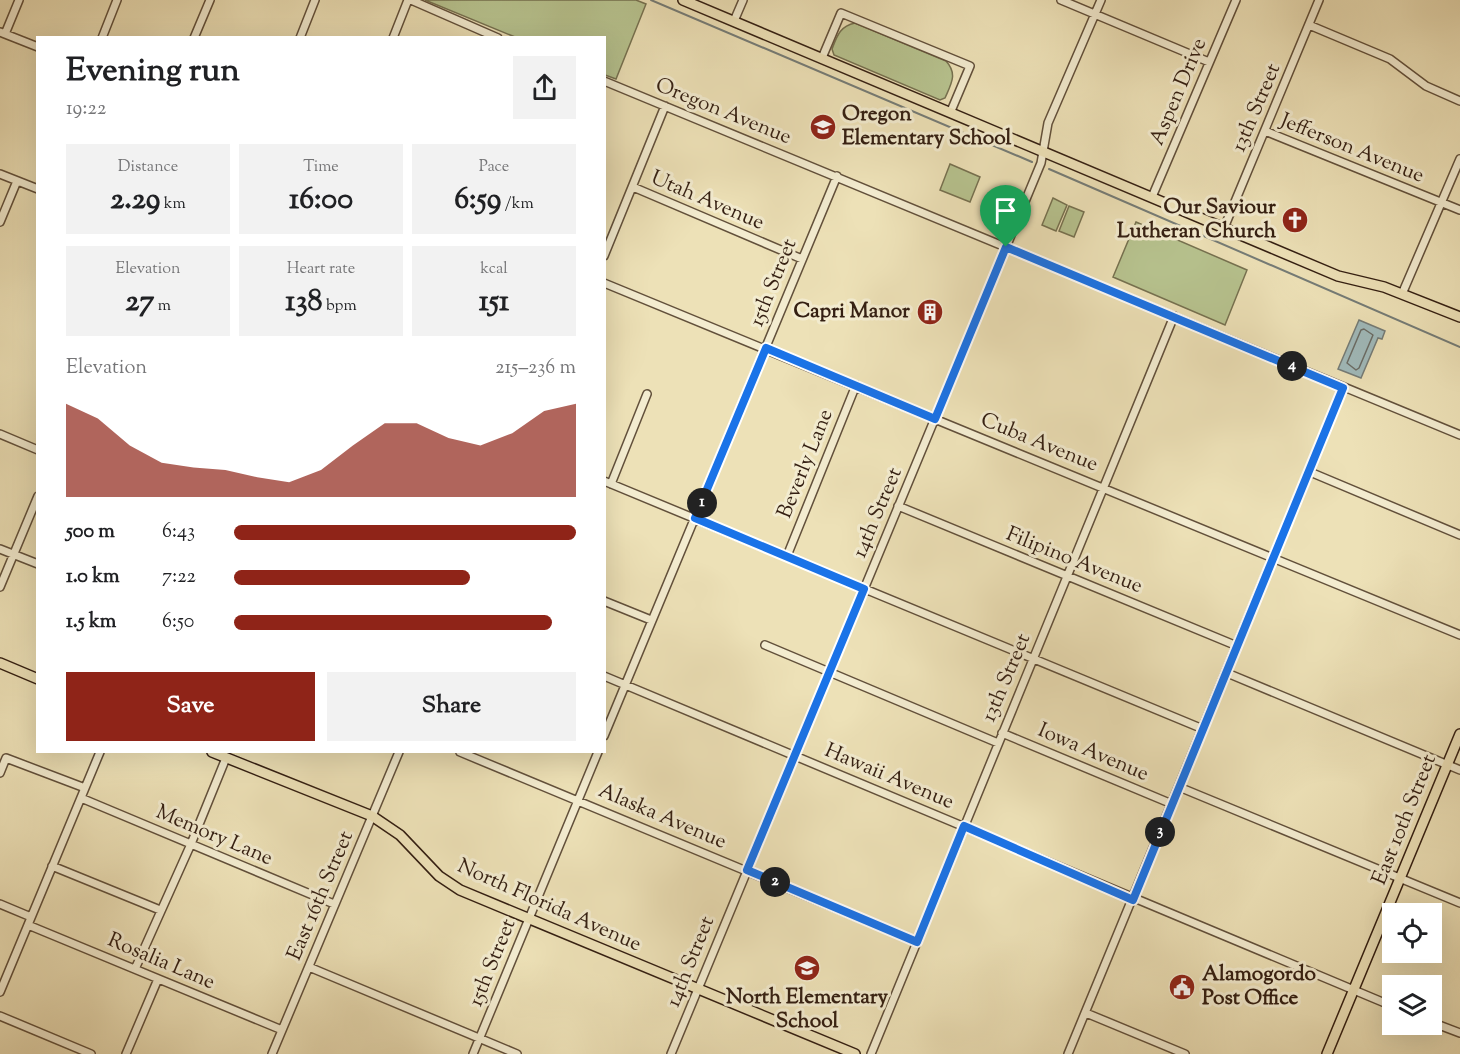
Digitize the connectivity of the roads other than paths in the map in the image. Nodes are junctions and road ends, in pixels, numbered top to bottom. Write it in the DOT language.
graph roads {
  1 [pos="19,0"];
  2 [pos="117,0"];
  3 [pos="210,0"];
  4 [pos="315,0"];
  5 [pos="410,0"];
  6 [pos="683,0"];
  7 [pos="743,0"];
  8 [pos="1061,0"];
  9 [pos="1101,0"];
  10 [pos="1236,0"];
  11 [pos="1319,0"];
  12 [pos="1095,15"];
  13 [pos="734,21"];
  14 [pos="1309,25"];
  15 [pos="2,33"];
  16 [pos="103,36"];
  17 [pos="195,36"];
  18 [pos="301,36"];
  19 [pos="394,36"];
  20 [pos="492,36"];
  21 [pos="36,46"];
  22 [pos="822,58"];
  23 [pos="1209,62"];
  24 [pos="606,82"];
  25 [pos="1460,100"];
  26 [pos="665,106"];
  27 [pos="951,111"];
  28 [pos="1265,131"];
  29 [pos="1044,150"];
  30 [pos="1460,159"];
  31 [pos="0,174"];
  32 [pos="837,176"];
  33 [pos="17,181"];
  34 [pos="633,187"];
  35 [pos="36,188"];
  36 [pos="1152,197"];
  37 [pos="1442,203"];
  38 [pos="1460,210"];
  39 [pos="0,222"];
  40 [pos="1224,228"];
  41 [pos="1006,247"];
  42 [pos="606,251"];
  43 [pos="802,259"];
  44 [pos="606,284"];
  45 [pos="1402,294"];
  46 [pos="1174,316"];
  47 [pos="1460,317"];
  48 [pos="766,348"];
  49 [pos="856,385"];
  50 [pos="1343,388"];
  51 [pos="647,394"];
  52 [pos="935,419"];
  53 [pos="0,434"];
  54 [pos="1460,435"];
  55 [pos="36,449"];
  56 [pos="1310,472"];
  57 [pos="608,483"];
  58 [pos="1104,488"];
  59 [pos="36,501"];
  60 [pos="898,506"];
  61 [pos="695,518"];
  62 [pos="1460,535"];
  63 [pos="0,549"];
  64 [pos="14,555"];
  65 [pos="787,556"];
  66 [pos="1273,559"];
  67 [pos="36,563"];
  68 [pos="1068,576"];
  69 [pos="0,587"];
  70 [pos="864,589"];
  71 [pos="606,602"];
  72 [pos="651,620"];
  73 [pos="1460,635"];
  74 [pos="765,645"];
  75 [pos="1237,646"];
  76 [pos="1034,659"];
  77 [pos="0,663"];
  78 [pos="829,673"];
  79 [pos="1227,673"];
  80 [pos="606,677"];
  81 [pos="36,678"];
  82 [pos="626,684"];
  83 [pos="1203,729"];
  84 [pos="606,731"];
  85 [pos="1002,733"];
  86 [pos="1460,734"];
  87 [pos="998,743"];
  88 [pos="100,753"];
  89 [pos="214,753"];
  90 [pos="399,753"];
  91 [pos="462,753"];
  92 [pos="598,753"];
  93 [pos="795,755"];
  94 [pos="226,758"];
  95 [pos="1447,764"];
  96 [pos="1460,770"];
  97 [pos="0,773"];
  98 [pos="1179,787"];
  99 [pos="85,788"];
  100 [pos="81,798"];
  101 [pos="578,800"];
  102 [pos="1172,804"];
  103 [pos="372,816"];
  104 [pos="964,826"];
  105 [pos="191,844"];
  106 [pos="52,866"];
  107 [pos="747,870"];
  108 [pos="1400,878"];
  109 [pos="1133,900"];
  110 [pos="1460,903"];
  111 [pos="0,904"];
  112 [pos="334,904"];
  113 [pos="160,910"];
  114 [pos="32,916"];
  115 [pos="528,920"];
  116 [pos="28,925"];
  117 [pos="917,942"];
  118 [pos="309,967"];
  119 [pos="135,969"];
  120 [pos="158,979"];
  121 [pos="698,990"];
  122 [pos="1353,991"];
  123 [pos="0,992"];
  124 [pos="1382,1002"];
  125 [pos="1086,1013"];
  126 [pos="0,1016"];
  127 [pos="1442,1026"];
  128 [pos="282,1030"];
  129 [pos="1460,1033"];
  130 [pos="480,1038"];
  131 [pos="91,1054"];
  132 [pos="126,1054"];
  133 [pos="272,1054"];
  134 [pos="473,1054"];
  135 [pos="517,1054"];
  136 [pos="671,1054"];
  137 [pos="855,1054"];
  138 [pos="871,1054"];
  139 [pos="1068,1054"];
  140 [pos="1185,1054"];
  141 [pos="1328,1054"];
  1 -- 15 [label="street"];
  2 -- 16 [label="street"];
  3 -- 17 [label="street"];
  4 -- 18 [label="street"];
  5 -- 19 [label="street"];
  5 -- 20 [label="street"];
  6 -- 13 [label="main road"];
  7 -- 13 [label="street"];
  8 -- 12 [label="street"];
  9 -- 12 [label="street, 14th Street"];
  10 -- 23 [label="street, Aspen Drive"];
  11 -- 14 [label="street, 13th Street"];
  12 -- 23 [label="street"];
  12 -- 29 [label="street, 14th Street"];
  13 -- 22 [label="main road"];
  14 -- 25 [label="street"];
  14 -- 28 [label="street, 13th Street"];
  15 -- 21 [label="street"];
  22 -- 27 [label="main road"];
  22 -- 27 [label="street"];
  23 -- 36 [label="street, Aspen Drive"];
  24 -- 26 [label="street, Oregon Avenue"];
  26 -- 32 [label="street, Oregon Avenue"];
  26 -- 34 [label="street"];
  27 -- 29 [label="main road"];
  28 -- 37 [label="street, Jefferson Avenue"];
  28 -- 40 [label="street, 13th Street"];
  29 -- 36 [label="main road"];
  29 -- 41 [label="street, 14th Street"];
  30 -- 37 [label="street"];
  31 -- 33 [label="street"];
  32 -- 41 [label="street, Oregon Avenue"];
  32 -- 43 [label="street, 15th Street"];
  33 -- 35 [label="street"];
  33 -- 39 [label="street"];
  34 -- 42 [label="street"];
  34 -- 43 [label="street, Utah Avenue"];
  36 -- 40 [label="main road"];
  37 -- 38 [label="street, Jefferson Avenue"];
  37 -- 45 [label="street"];
  40 -- 45 [label="main road"];
  41 -- 46 [label="street, Oregon Avenue"];
  41 -- 52 [label="street, 14th Street"];
  43 -- 48 [label="street, 15th Street"];
  44 -- 48 [label="street, Cuba Avenue"];
  45 -- 47 [label="main road"];
  46 -- 50 [label="street, Oregon Avenue"];
  46 -- 58 [label="street, 13th Street"];
  48 -- 49 [label="street, Cuba Avenue"];
  48 -- 61 [label="street, 15th Street"];
  49 -- 52 [label="street, Cuba Avenue"];
  49 -- 65 [label="street, Beverly Lane"];
  50 -- 54 [label="street, Oregon Avenue"];
  50 -- 56 [label="street"];
  51 -- 57 [label="street"];
  52 -- 58 [label="street, Cuba Avenue"];
  52 -- 60 [label="street, 14th Street"];
  53 -- 55 [label="street"];
  56 -- 62 [label="street"];
  56 -- 66 [label="street"];
  57 -- 61 [label="street"];
  58 -- 66 [label="street, Cuba Avenue"];
  58 -- 68 [label="street, 13th Street"];
  59 -- 64 [label="street"];
  60 -- 68 [label="street, Filipino Avenue"];
  60 -- 70 [label="street, 14th Street"];
  61 -- 65 [label="street"];
  61 -- 72 [label="street, 15th Street"];
  63 -- 64 [label="street"];
  64 -- 67 [label="street"];
  64 -- 69 [label="street"];
  65 -- 70 [label="street"];
  66 -- 73 [label="street, Cuba Avenue"];
  66 -- 75 [label="street"];
  68 -- 75 [label="street, Filipino Avenue"];
  68 -- 76 [label="street, 13th Street"];
  70 -- 76 [label="street"];
  70 -- 78 [label="street, 14th Street"];
  71 -- 72 [label="street"];
  72 -- 82 [label="street, 15th Street"];
  74 -- 78 [label="street"];
  75 -- 79 [label="street"];
  76 -- 83 [label="street"];
  76 -- 85 [label="street, 13th Street"];
  77 -- 81 [label="main road"];
  78 -- 87 [label="street"];
  78 -- 93 [label="street, 14th Street"];
  79 -- 83 [label="street"];
  79 -- 95 [label="street"];
  80 -- 82 [label="street, Hawaii Avenue"];
  82 -- 84 [label="street, 15th Street"];
  82 -- 93 [label="street, Hawaii Avenue"];
  83 -- 98 [label="street"];
  85 -- 87 [label="street, 13th Street"];
  85 -- 102 [label="street, Iowa Avenue"];
  86 -- 95 [label="main road, East 10th Street"];
  87 -- 104 [label="street, 13th Street"];
  88 -- 99 [label="street"];
  89 -- 94 [label="main road, North Florida Avenue"];
  90 -- 103 [label="street, East 16th Street"];
  91 -- 101 [label="street, Alaska Avenue"];
  92 -- 101 [label="street, 15th Street"];
  93 -- 104 [label="street, Hawaii Avenue"];
  93 -- 107 [label="street, 14th Street"];
  94 -- 103 [label="main road, North Florida Avenue"];
  94 -- 105 [label="street"];
  95 -- 96 [label="street"];
  95 -- 108 [label="main road, East 10th Street"];
  97 -- 99 [label="street"];
  98 -- 102 [label="street"];
  98 -- 108 [label="street"];
  99 -- 100 [label="street"];
  100 -- 105 [label="street, Memory Lane"];
  100 -- 106 [label="street"];
  101 -- 107 [label="street, Alaska Avenue"];
  101 -- 115 [label="street, 15th Street"];
  102 -- 109 [label="street"];
  103 -- 112 [label="street, East 16th Street"];
  103 -- 115 [label="main road, North Florida Avenue"];
  104 -- 109 [label="street, Hawaii Avenue"];
  104 -- 117 [label="street, 13th Street"];
  105 -- 112 [label="street, Memory Lane"];
  105 -- 113 [label="street"];
  106 -- 113 [label="street"];
  106 -- 114 [label="street"];
  107 -- 117 [label="street, Alaska Avenue"];
  107 -- 121 [label="street, 14th Street"];
  108 -- 110 [label="street"];
  108 -- 122 [label="main road, East 10th Street"];
  109 -- 122 [label="street, Hawaii Avenue"];
  109 -- 125 [label="street"];
  111 -- 114 [label="street"];
  112 -- 118 [label="street, East 16th Street"];
  113 -- 119 [label="street"];
  114 -- 116 [label="street"];
  115 -- 121 [label="main road, North Florida Avenue"];
  115 -- 130 [label="street, 15th Street"];
  116 -- 119 [label="street, Rosalia Lane"];
  116 -- 123 [label="street"];
  117 -- 138 [label="street, 13th Street"];
  118 -- 128 [label="street, East 16th Street"];
  118 -- 130 [label="street"];
  119 -- 120 [label="street, Rosalia Lane"];
  120 -- 128 [label="street, Rosalia Lane"];
  120 -- 132 [label="street"];
  121 -- 136 [label="street, 14th Street"];
  121 -- 137 [label="main road, North Florida Avenue"];
  122 -- 124 [label="street, Hawaii Avenue"];
  122 -- 141 [label="main road, East 10th Street"];
  125 -- 139 [label="street"];
  125 -- 140 [label="street"];
  126 -- 131 [label="street"];
  127 -- 129 [label="street"];
  128 -- 133 [label="street, East 16th Street"];
  130 -- 134 [label="street, 15th Street"];
  130 -- 135 [label="street"];
}
